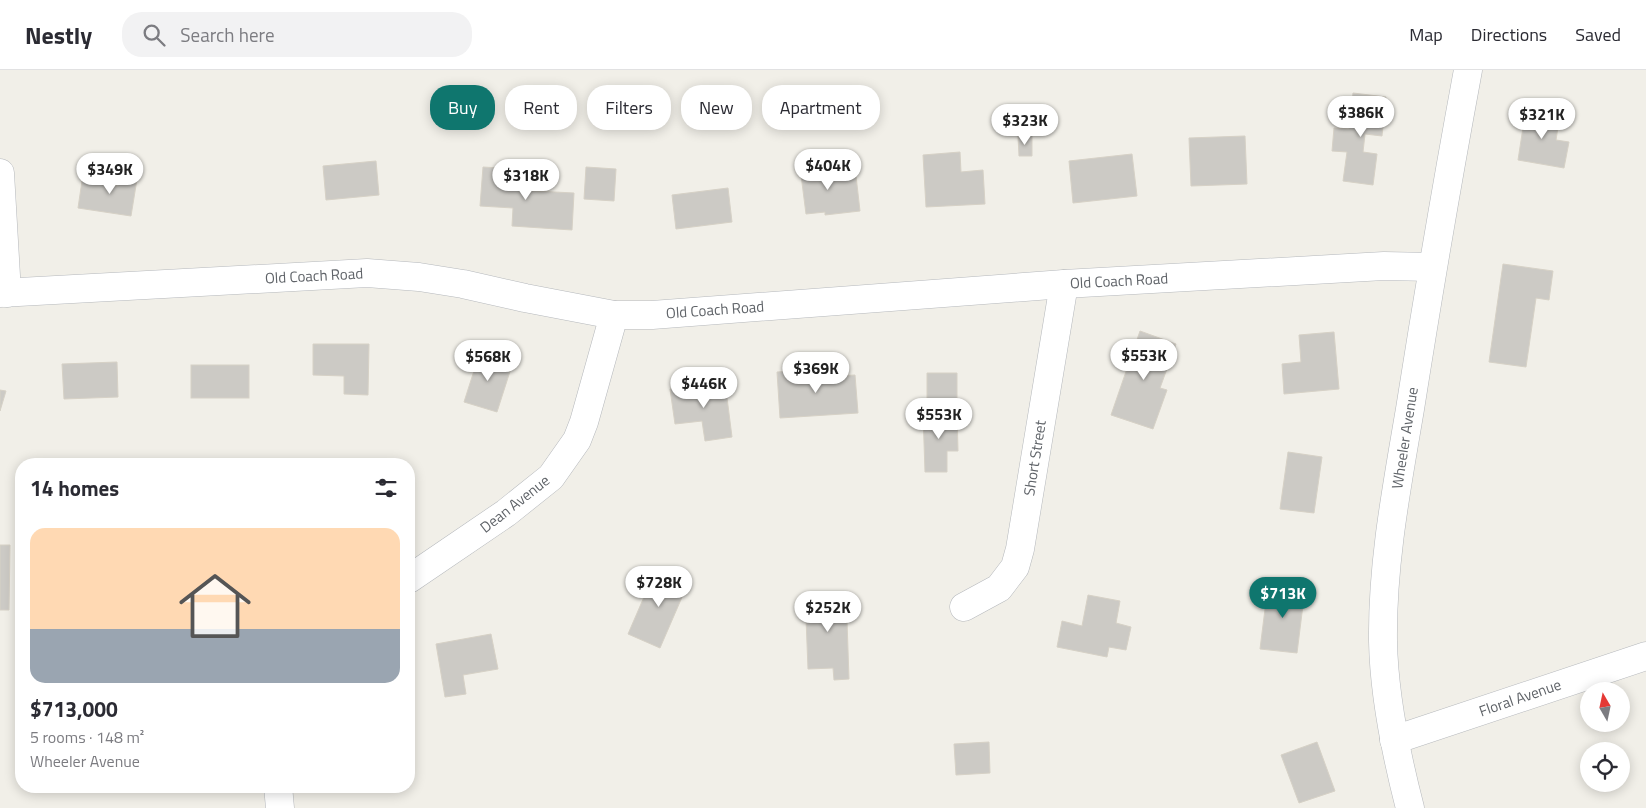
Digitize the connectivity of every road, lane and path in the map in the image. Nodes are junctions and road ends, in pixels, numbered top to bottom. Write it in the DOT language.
graph roads {
  1 [pos="1468,70"];
  2 [pos="0,173"];
  3 [pos="1432,267"];
  4 [pos="1064,284"];
  5 [pos="3,293"];
  6 [pos="614,315"];
  7 [pos="415,576"];
  8 [pos="964,608"];
  9 [pos="1646,656"];
  10 [pos="1394,740"];
  11 [pos="279,793"];
  12 [pos="280,808"];
  13 [pos="1410,808"];
  1 -- 3 [label="street, Wheeler Avenue"];
  2 -- 5 [label="street"];
  3 -- 4 [label="street, Old Coach Road"];
  3 -- 10 [label="street, Wheeler Avenue"];
  4 -- 6 [label="street, Old Coach Road"];
  4 -- 8 [label="street, Short Street"];
  5 -- 6 [label="street, Old Coach Road"];
  6 -- 7 [label="street, Dean Avenue"];
  9 -- 10 [label="street, Floral Avenue"];
  10 -- 13 [label="street, Wheeler Avenue"];
  11 -- 12 [label="street"];
}
